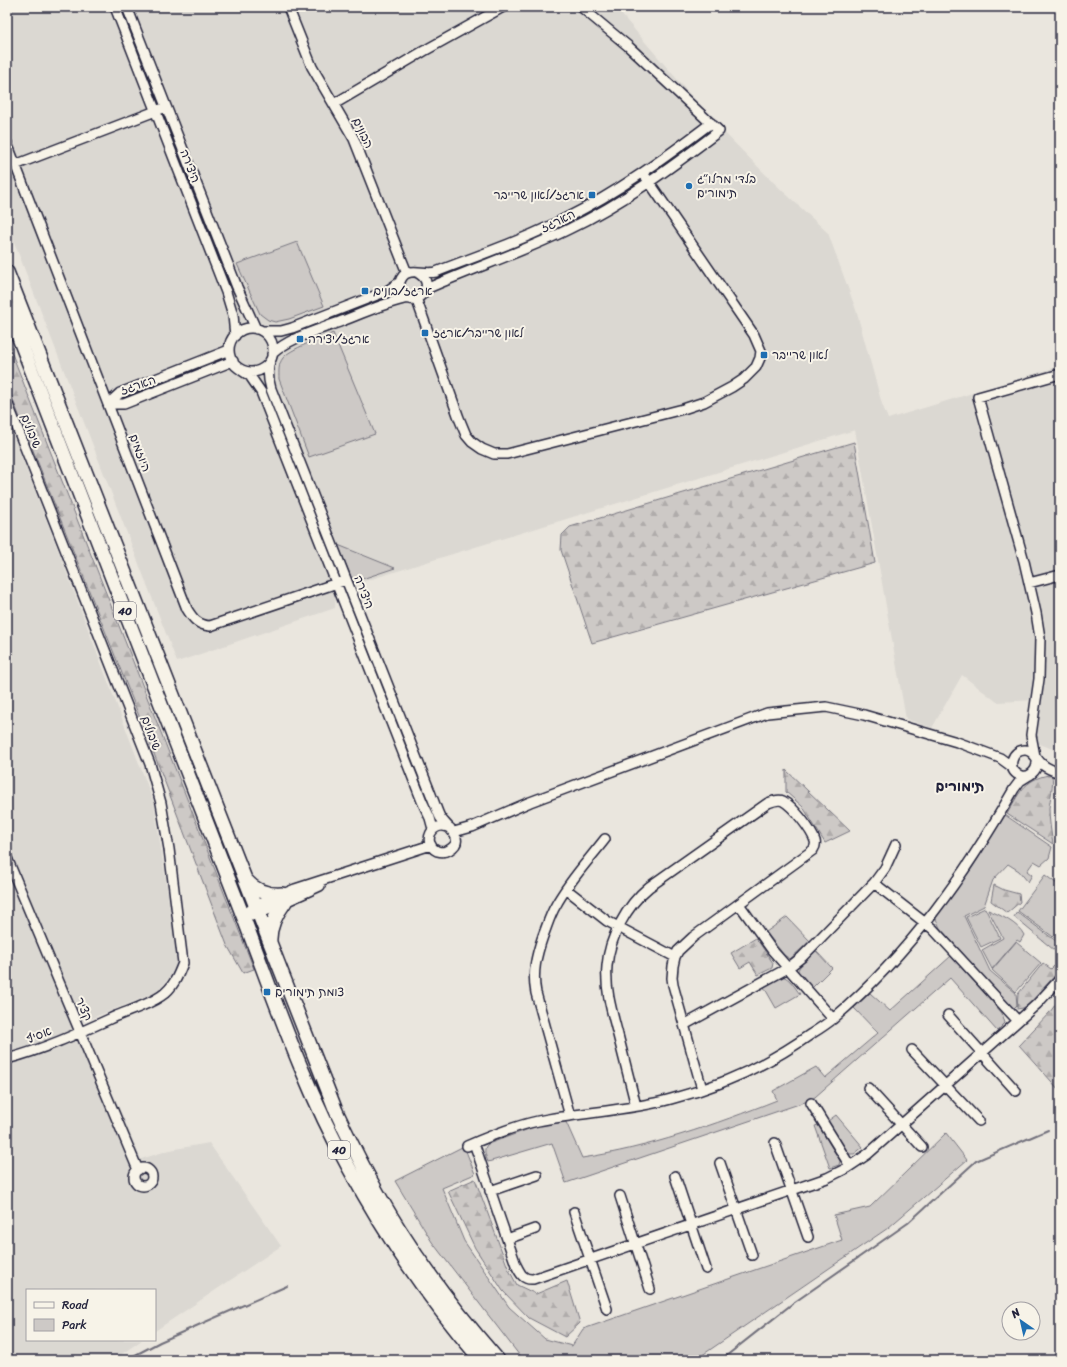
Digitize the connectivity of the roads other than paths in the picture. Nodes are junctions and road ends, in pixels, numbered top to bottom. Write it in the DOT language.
graph roads {
  1 [pos="115,7"];
  2 [pos="127,7"];
  3 [pos="288,7"];
  4 [pos="503,7"];
  5 [pos="581,7"];
  6 [pos="334,104"];
  7 [pos="166,107"];
  8 [pos="156,111"];
  9 [pos="711,123"];
  10 [pos="7,144"];
  11 [pos="15,165"];
  12 [pos="643,173"];
  13 [pos="649,182"];
  14 [pos="7,272"];
  15 [pos="416,272"];
  16 [pos="407,273"];
  17 [pos="400,282"];
  18 [pos="426,289"];
  19 [pos="413,298"];
  20 [pos="7,307"];
  21 [pos="259,330"];
  22 [pos="235,336"];
  23 [pos="229,350"];
  24 [pos="271,358"];
  25 [pos="232,362"];
  26 [pos="241,370"];
  27 [pos="1060,374"];
  28 [pos="7,402"];
  29 [pos="108,404"];
  30 [pos="1060,575"];
  31 [pos="346,580"];
  32 [pos="336,583"];
  33 [pos="1029,583"];
  34 [pos="1031,735"];
  35 [pos="1017,753"];
  36 [pos="994,755"];
  37 [pos="1036,758"];
  38 [pos="1012,768"];
  39 [pos="1058,772"];
  40 [pos="1030,775"];
  41 [pos="1014,789"];
  42 [pos="433,829"];
  43 [pos="453,833"];
  44 [pos="605,839"];
  45 [pos="896,844"];
  46 [pos="431,845"];
  47 [pos="7,858"];
  48 [pos="244,877"];
  49 [pos="874,883"];
  50 [pos="566,888"];
  51 [pos="284,898"];
  52 [pos="739,904"];
  53 [pos="257,910"];
  54 [pos="243,916"];
  55 [pos="926,923"];
  56 [pos="619,928"];
  57 [pos="270,944"];
  58 [pos="675,957"];
  59 [pos="788,968"];
  60 [pos="1060,979"];
  61 [pos="948,1015"];
  62 [pos="833,1019"];
  63 [pos="1018,1021"];
  64 [pos="684,1025"];
  65 [pos="80,1032"];
  66 [pos="912,1050"];
  67 [pos="982,1053"];
  68 [pos="7,1059"];
  69 [pos="946,1085"];
  70 [pos="868,1088"];
  71 [pos="702,1089"];
  72 [pos="1016,1091"];
  73 [pos="811,1103"];
  74 [pos="636,1106"];
  75 [pos="570,1116"];
  76 [pos="979,1121"];
  77 [pos="902,1124"];
  78 [pos="775,1143"];
  79 [pos="922,1147"];
  80 [pos="720,1163"];
  81 [pos="850,1166"];
  82 [pos="138,1170"];
  83 [pos="537,1175"];
  84 [pos="674,1176"];
  85 [pos="490,1190"];
  86 [pos="791,1190"];
  87 [pos="620,1196"];
  88 [pos="736,1209"];
  89 [pos="574,1212"];
  90 [pos="691,1224"];
  91 [pos="535,1229"];
  92 [pos="808,1237"];
  93 [pos="507,1239"];
  94 [pos="636,1243"];
  95 [pos="752,1255"];
  96 [pos="590,1259"];
  97 [pos="706,1269"];
  98 [pos="650,1289"];
  99 [pos="607,1309"];
  100 [pos="481,1360"];
  101 [pos="498,1360"];
  1 -- 8 [label="street, היצירה"];
  2 -- 7 [label="street, היצירה"];
  3 -- 6 [label="street, הבונים"];
  4 -- 6 [label="street"];
  5 -- 9 [label="street, הארגז"];
  6 -- 16 [label="street, הבונים"];
  7 -- 8 [label="street"];
  7 -- 21 [label="street, היצירה"];
  8 -- 11 [label="street"];
  8 -- 22 [label="street, היצירה"];
  9 -- 12 [label="street, הארגז"];
  9 -- 13 [label="street, הארגז"];
  10 -- 11 [label="street, היוזמים"];
  11 -- 29 [label="street, היוזמים"];
  12 -- 13 [label="street"];
  12 -- 15 [label="street, הארגז"];
  13 -- 18 [label="street, הארגז"];
  13 -- 19 [label="street"];
  14 -- 48 [label="highway, 40"];
  15 -- 16 [label="street"];
  15 -- 18 [label="street"];
  16 -- 17 [label="street"];
  17 -- 19 [label="street"];
  17 -- 21 [label="street"];
  18 -- 19 [label="street"];
  19 -- 24 [label="street"];
  20 -- 54 [label="highway, 40"];
  21 -- 22 [label="street"];
  21 -- 24 [label="street"];
  22 -- 23 [label="street"];
  23 -- 25 [label="street"];
  23 -- 29 [label="street, הארגז"];
  24 -- 26 [label="street"];
  24 -- 31 [label="street, היצירה"];
  25 -- 26 [label="street"];
  25 -- 29 [label="street, הארגז"];
  26 -- 32 [label="street, היצירה"];
  27 -- 33 [label="street"];
  28 -- 65 [label="street, שיבולים"];
  29 -- 32 [label="street, היוזמים"];
  30 -- 33 [label="street"];
  31 -- 32 [label="street, היוזמים"];
  31 -- 43 [label="street, היצירה"];
  32 -- 42 [label="street, היצירה"];
  33 -- 34 [label="street"];
  34 -- 35 [label="street"];
  34 -- 37 [label="street"];
  35 -- 36 [label="street"];
  35 -- 37 [label="street"];
  35 -- 38 [label="street"];
  36 -- 38 [label="street"];
  36 -- 43 [label="street"];
  37 -- 39 [label="street"];
  37 -- 40 [label="street"];
  38 -- 40 [label="street"];
  38 -- 41 [label="street"];
  39 -- 40 [label="street"];
  40 -- 41 [label="street"];
  41 -- 55 [label="street"];
  42 -- 43 [label="street"];
  42 -- 46 [label="street"];
  43 -- 46 [label="street"];
  44 -- 50 [label="street"];
  45 -- 49 [label="street"];
  46 -- 51 [label="street"];
  47 -- 65 [label="street, קציר"];
  48 -- 51 [label="highway"];
  48 -- 53 [label="highway, 40"];
  49 -- 55 [label="street"];
  49 -- 59 [label="street"];
  50 -- 56 [label="street"];
  50 -- 75 [label="street"];
  51 -- 53 [label="street"];
  51 -- 57 [label="highway"];
  52 -- 56 [label="street"];
  52 -- 58 [label="street"];
  52 -- 59 [label="street"];
  53 -- 54 [label="street"];
  53 -- 57 [label="highway, 40"];
  54 -- 100 [label="highway, 40"];
  55 -- 62 [label="street"];
  55 -- 63 [label="street"];
  56 -- 58 [label="street"];
  56 -- 74 [label="street"];
  57 -- 101 [label="highway, 40"];
  58 -- 64 [label="street"];
  59 -- 62 [label="street"];
  59 -- 64 [label="street"];
  60 -- 63 [label="street"];
  61 -- 67 [label="street"];
  62 -- 71 [label="street"];
  63 -- 67 [label="street"];
  64 -- 71 [label="street"];
  65 -- 68 [label="street, אסיף"];
  65 -- 82 [label="street, קציר"];
  66 -- 69 [label="street"];
  67 -- 69 [label="street"];
  67 -- 72 [label="street"];
  69 -- 76 [label="street"];
  69 -- 77 [label="street"];
  70 -- 77 [label="street"];
  71 -- 74 [label="street"];
  73 -- 81 [label="street"];
  74 -- 75 [label="street"];
  75 -- 85 [label="street"];
  77 -- 79 [label="street"];
  77 -- 81 [label="street"];
  78 -- 86 [label="street"];
  80 -- 88 [label="street"];
  81 -- 86 [label="street"];
  83 -- 85 [label="street"];
  84 -- 90 [label="street"];
  85 -- 93 [label="street"];
  86 -- 88 [label="street"];
  86 -- 92 [label="street"];
  87 -- 94 [label="street"];
  88 -- 90 [label="street"];
  88 -- 95 [label="street"];
  89 -- 96 [label="street"];
  90 -- 94 [label="street"];
  90 -- 97 [label="street"];
  91 -- 93 [label="street"];
  93 -- 96 [label="street"];
  94 -- 96 [label="street"];
  94 -- 98 [label="street"];
  96 -- 99 [label="street"];
}
